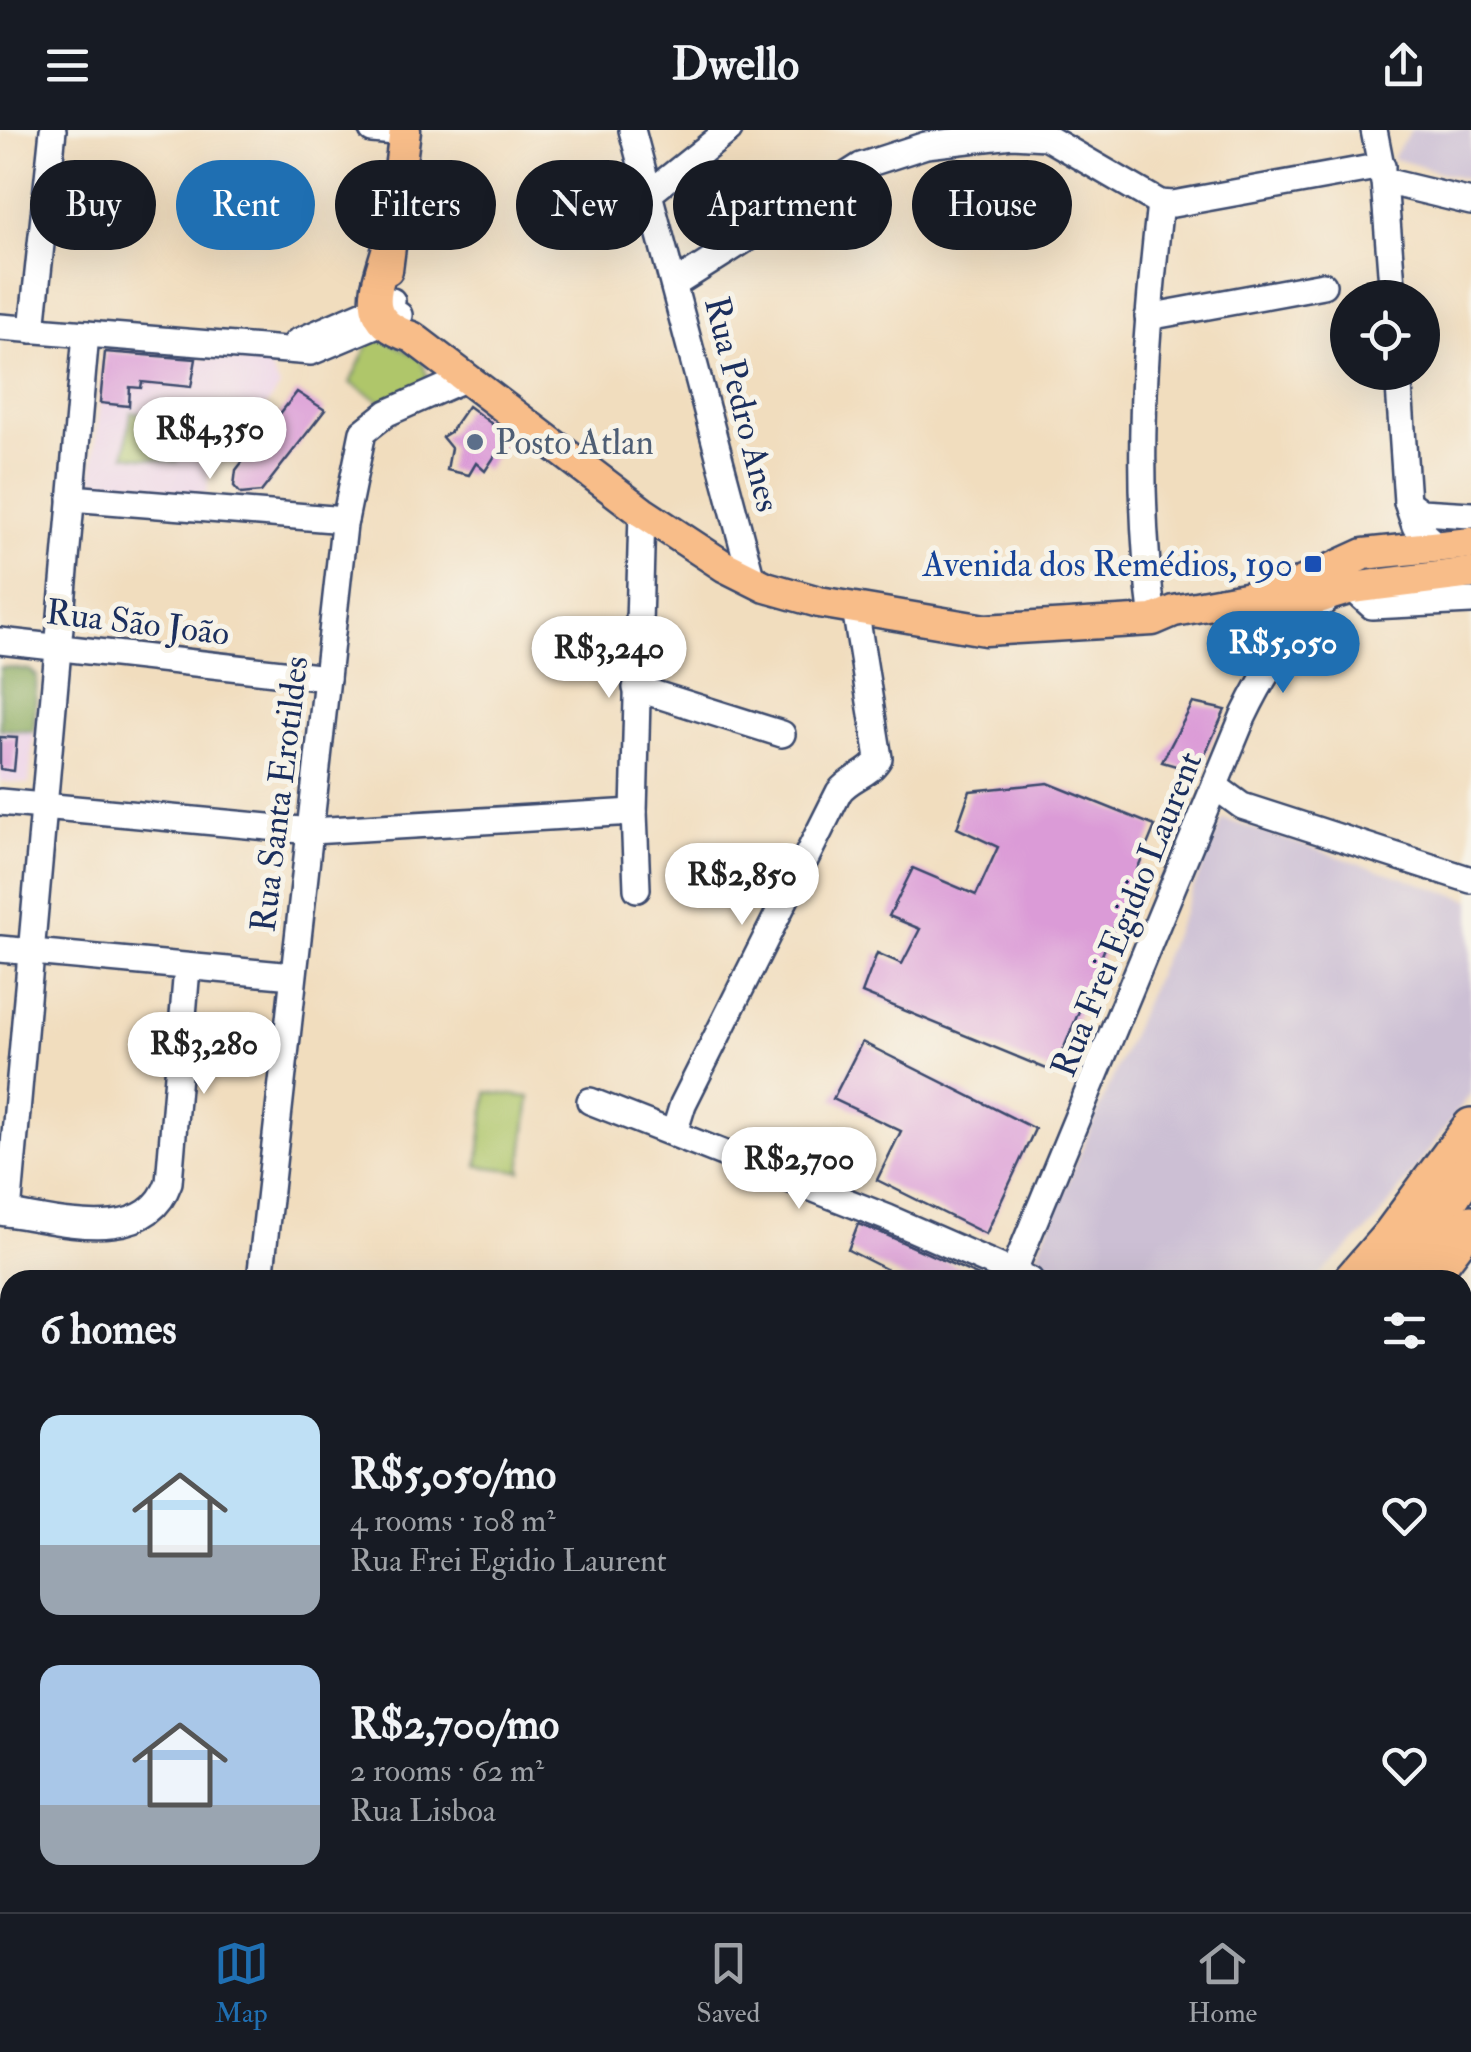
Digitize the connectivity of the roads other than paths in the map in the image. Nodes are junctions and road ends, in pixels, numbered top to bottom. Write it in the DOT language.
graph roads {
  1 [pos="53,130"];
  2 [pos="632,130"];
  3 [pos="729,130"];
  4 [pos="1374,130"];
  5 [pos="392,131"];
  6 [pos="641,160"];
  7 [pos="1383,174"];
  8 [pos="653,191"];
  9 [pos="1471,202"];
  10 [pos="653,204"];
  11 [pos="1160,204"];
  12 [pos="1392,280"];
  13 [pos="676,284"];
  14 [pos="1323,286"];
  15 [pos="392,317"];
  16 [pos="1148,317"];
  17 [pos="0,327"];
  18 [pos="32,330"];
  19 [pos="86,334"];
  20 [pos="464,379"];
  21 [pos="1399,390"];
  22 [pos="71,498"];
  23 [pos="1408,502"];
  24 [pos="642,512"];
  25 [pos="1471,515"];
  26 [pos="345,520"];
  27 [pos="1471,543"];
  28 [pos="1435,544"];
  29 [pos="1471,573"];
  30 [pos="752,580"];
  31 [pos="1343,590"];
  32 [pos="1471,601"];
  33 [pos="855,608"];
  34 [pos="1153,620"];
  35 [pos="0,641"];
  36 [pos="58,648"];
  37 [pos="327,678"];
  38 [pos="636,688"];
  39 [pos="782,734"];
  40 [pos="1216,787"];
  41 [pos="0,802"];
  42 [pos="45,806"];
  43 [pos="634,812"];
  44 [pos="311,831"];
  45 [pos="1471,880"];
  46 [pos="637,889"];
  47 [pos="0,948"];
  48 [pos="34,952"];
  49 [pos="187,968"];
  50 [pos="294,976"];
  51 [pos="590,1101"];
  52 [pos="1471,1126"];
  53 [pos="674,1132"];
  54 [pos="1471,1167"];
  55 [pos="4,1212"];
  56 [pos="1471,1222"];
  57 [pos="261,1270"];
  58 [pos="999,1270"];
  59 [pos="1021,1270"];
  60 [pos="1360,1270"];
  61 [pos="1398,1270"];
  62 [pos="1435,1270"];
  1 -- 18 [label="street"];
  2 -- 6 [label="street, Rua Pedro Anes"];
  3 -- 8 [label="street"];
  4 -- 7 [label="street"];
  5 -- 15 [label="main road"];
  7 -- 9 [label="street"];
  7 -- 11 [label="street"];
  7 -- 12 [label="street"];
  10 -- 13 [label="street, Rua Pedro Anes"];
  11 -- 13 [label="street"];
  11 -- 16 [label="street"];
  13 -- 30 [label="street, Rua Pedro Anes"];
  14 -- 16 [label="street"];
  15 -- 19 [label="street"];
  15 -- 20 [label="main road"];
  16 -- 34 [label="street"];
  17 -- 18 [label="street"];
  18 -- 19 [label="street"];
  19 -- 22 [label="street"];
  20 -- 24 [label="main road"];
  20 -- 26 [label="street, Rua Santa Erotildes"];
  21 -- 23 [label="street"];
  22 -- 26 [label="street"];
  22 -- 36 [label="street"];
  23 -- 25 [label="street"];
  23 -- 28 [label="street"];
  24 -- 30 [label="main road"];
  24 -- 38 [label="street"];
  26 -- 37 [label="street, Rua Santa Erotildes"];
  27 -- 28 [label="main road"];
  28 -- 34 [label="main road"];
  29 -- 31 [label="main road"];
  30 -- 33 [label="main road"];
  31 -- 32 [label="street"];
  31 -- 34 [label="main road"];
  31 -- 40 [label="street, Rua Frei Egidio Laurent"];
  33 -- 34 [label="main road"];
  33 -- 53 [label="street"];
  35 -- 36 [label="street, Rua São João"];
  36 -- 37 [label="street, Rua São João"];
  36 -- 42 [label="street"];
  37 -- 44 [label="street, Rua Santa Erotildes"];
  38 -- 39 [label="street"];
  38 -- 43 [label="street"];
  40 -- 45 [label="street"];
  40 -- 59 [label="street, Rua Frei Egidio Laurent"];
  41 -- 42 [label="street"];
  42 -- 44 [label="street"];
  42 -- 48 [label="street"];
  43 -- 44 [label="street"];
  43 -- 46 [label="street"];
  44 -- 50 [label="street, Rua Santa Erotildes"];
  47 -- 48 [label="street"];
  48 -- 49 [label="street"];
  48 -- 55 [label="street"];
  49 -- 50 [label="street"];
  49 -- 55 [label="street"];
  50 -- 57 [label="street, Rua Santa Erotildes"];
  51 -- 53 [label="street"];
  52 -- 60 [label="highway"];
  53 -- 58 [label="street"];
  54 -- 61 [label="highway"];
  56 -- 62 [label="highway"];
}
